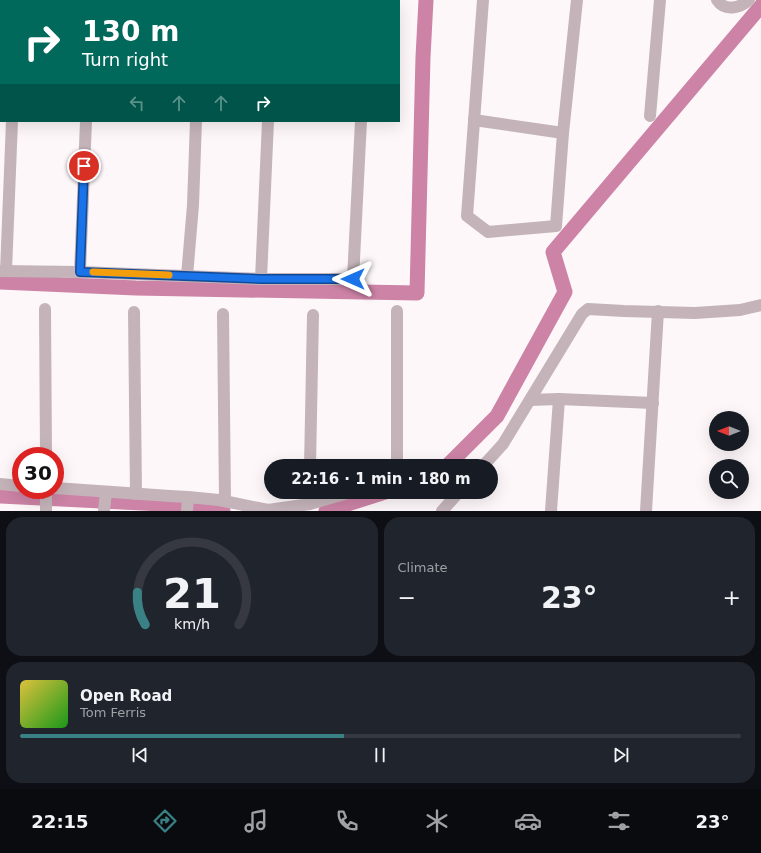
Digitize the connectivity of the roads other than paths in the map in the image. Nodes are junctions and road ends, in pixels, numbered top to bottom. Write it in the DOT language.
graph roads {
  1 [pos="483,0"];
  2 [pos="576,0"];
  3 [pos="660,0"];
  4 [pos="717,0"];
  5 [pos="749,0"];
  6 [pos="650,116"];
  7 [pos="474,120"];
  8 [pos="12,122"];
  9 [pos="86,122"];
  10 [pos="196,122"];
  11 [pos="268,122"];
  12 [pos="361,122"];
  13 [pos="563,133"];
  14 [pos="3,271"];
  15 [pos="80,272"];
  16 [pos="187,276"];
  17 [pos="261,279"];
  18 [pos="761,306"];
  19 [pos="45,309"];
  20 [pos="397,311"];
  21 [pos="658,311"];
  22 [pos="134,312"];
  23 [pos="223,314"];
  24 [pos="313,315"];
  25 [pos="559,399"];
  26 [pos="530,400"];
  27 [pos="653,403"];
  28 [pos="46,447"];
  29 [pos="310,459"];
  30 [pos="396,459"];
  31 [pos="489,459"];
  32 [pos="0,484"];
  33 [pos="12,485"];
  34 [pos="64,489"];
  35 [pos="106,492"];
  36 [pos="136,494"];
  37 [pos="188,497"];
  38 [pos="307,499"];
  39 [pos="453,499"];
  40 [pos="225,501"];
  41 [pos="274,510"];
  42 [pos="104,511"];
  43 [pos="187,511"];
  44 [pos="442,511"];
  45 [pos="551,511"];
  46 [pos="646,511"];
  1 -- 7 [label="street"];
  2 -- 13 [label="street"];
  3 -- 6 [label="street"];
  4 -- 5 [label="street"];
  7 -- 13 [label="street"];
  7 -- 13 [label="street"];
  8 -- 14 [label="street"];
  9 -- 15 [label="street"];
  10 -- 16 [label="street"];
  11 -- 17 [label="street"];
  12 -- 17 [label="street"];
  14 -- 15 [label="street"];
  15 -- 16 [label="street"];
  16 -- 17 [label="street"];
  18 -- 21 [label="street"];
  19 -- 28 [label="street"];
  20 -- 30 [label="street"];
  21 -- 26 [label="street"];
  21 -- 27 [label="street"];
  22 -- 36 [label="street"];
  23 -- 40 [label="street"];
  24 -- 29 [label="street"];
  25 -- 26 [label="street"];
  25 -- 27 [label="street"];
  25 -- 45 [label="street"];
  26 -- 31 [label="street"];
  27 -- 46 [label="street"];
  32 -- 33 [label="street"];
  34 -- 35 [label="street"];
  35 -- 36 [label="street"];
  35 -- 42 [label="street"];
  36 -- 37 [label="street"];
  37 -- 40 [label="street"];
  37 -- 43 [label="street"];
  38 -- 41 [label="street"];
  39 -- 44 [label="street"];
  40 -- 41 [label="street"];
}
